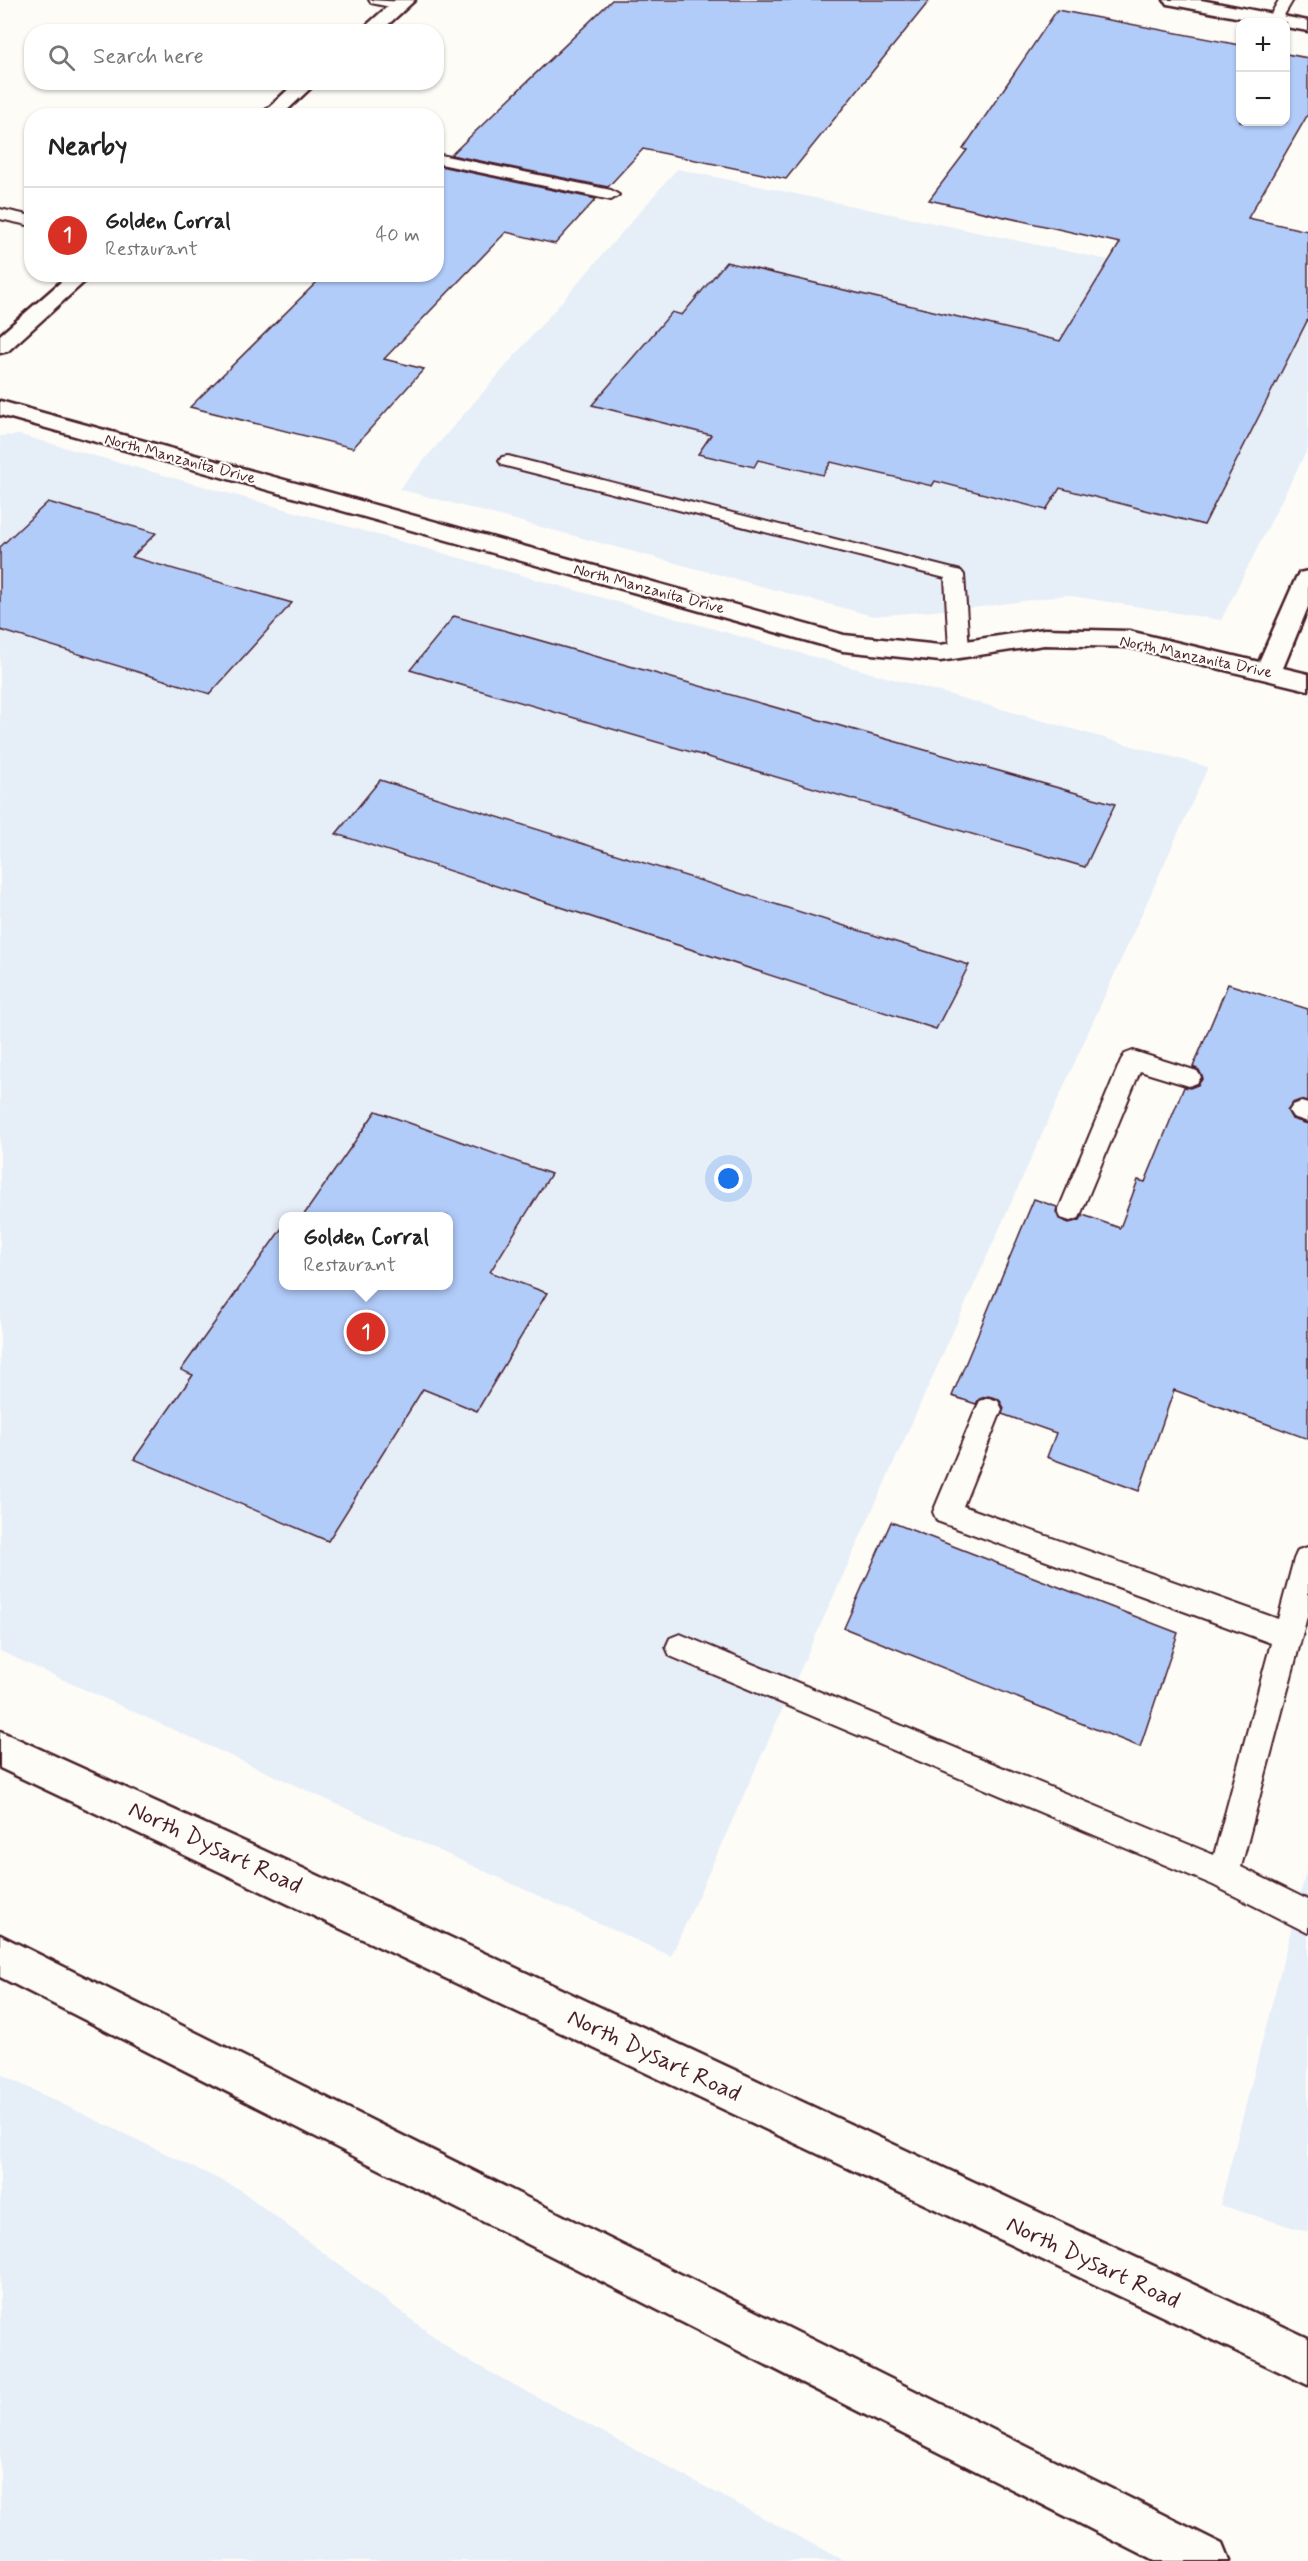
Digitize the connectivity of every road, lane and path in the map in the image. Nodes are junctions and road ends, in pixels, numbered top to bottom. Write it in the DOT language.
graph roads {
  1 [pos="376,0"];
  2 [pos="1173,0"];
  3 [pos="1286,0"];
  4 [pos="403,2"];
  5 [pos="1270,18"];
  6 [pos="1276,18"];
  7 [pos="1290,22"];
  8 [pos="377,24"];
  9 [pos="1308,26"];
  10 [pos="299,90"];
  11 [pos="278,108"];
  12 [pos="444,160"];
  13 [pos="611,195"];
  14 [pos="0,214"];
  15 [pos="24,219"];
  16 [pos="74,282"];
  17 [pos="0,346"];
  18 [pos="0,408"];
  19 [pos="508,461"];
  20 [pos="1308,578"];
  21 [pos="959,651"];
  22 [pos="1268,672"];
  23 [pos="1308,682"];
  24 [pos="1189,1077"];
  25 [pos="1070,1211"];
  26 [pos="989,1409"];
  27 [pos="1308,1559"];
  28 [pos="1286,1635"];
  29 [pos="680,1647"];
  30 [pos="0,1749"];
  31 [pos="1224,1874"];
  32 [pos="1308,1917"];
  33 [pos="0,1955"];
  34 [pos="1308,2362"];
  35 [pos="1205,2561"];
  1 -- 4 [label="lane"];
  2 -- 5 [label="main road"];
  3 -- 6 [label="lane"];
  4 -- 8 [label="main road"];
  7 -- 9 [label="main road"];
  10 -- 11 [label="main road"];
  12 -- 13 [label="lane"];
  14 -- 15 [label="lane"];
  16 -- 17 [label="main road"];
  18 -- 21 [label="main road, North Manzanita Drive"];
  19 -- 21 [label="lane"];
  20 -- 22 [label="main road"];
  21 -- 22 [label="main road, North Manzanita Drive"];
  22 -- 23 [label="main road, North Manzanita Drive"];
  24 -- 25 [label="lane"];
  26 -- 28 [label="lane"];
  27 -- 28 [label="lane"];
  28 -- 31 [label="lane"];
  29 -- 31 [label="lane"];
  30 -- 34 [label="main road, North Dysart Road"];
  31 -- 32 [label="lane"];
  33 -- 35 [label="main road"];
}
